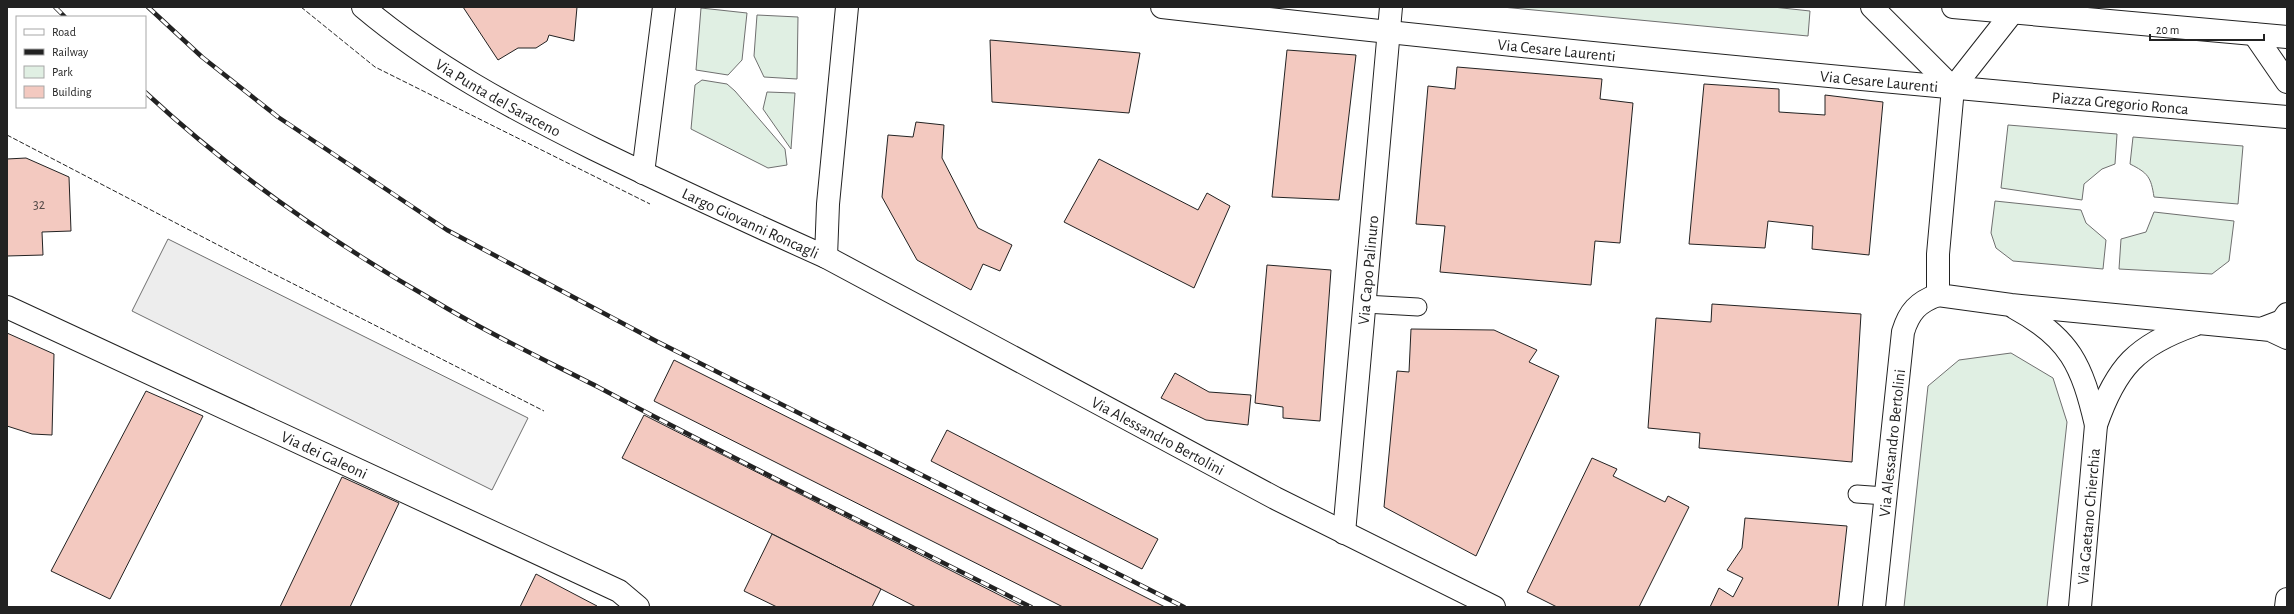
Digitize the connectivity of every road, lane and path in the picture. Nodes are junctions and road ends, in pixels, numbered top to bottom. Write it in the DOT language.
graph roads {
  1 [pos="363,7"];
  2 [pos="664,7"];
  3 [pos="848,7"];
  4 [pos="1162,7"];
  5 [pos="1391,7"];
  6 [pos="1872,7"];
  7 [pos="1953,7"];
  8 [pos="2012,13"];
  9 [pos="1388,33"];
  10 [pos="2254,34"];
  11 [pos="2287,37"];
  12 [pos="2287,82"];
  13 [pos="1952,88"];
  14 [pos="2287,117"];
  15 [pos="643,173"];
  16 [pos="826,257"];
  17 [pos="1938,295"];
  18 [pos="1364,304"];
  19 [pos="2011,305"];
  20 [pos="7,307"];
  21 [pos="1418,307"];
  22 [pos="2287,314"];
  23 [pos="2201,322"];
  24 [pos="2261,329"];
  25 [pos="2287,338"];
  26 [pos="2096,425"];
  27 [pos="1857,494"];
  28 [pos="1886,496"];
  29 [pos="1344,533"];
  30 [pos="2287,599"];
  31 [pos="638,607"];
  32 [pos="1494,607"];
  33 [pos="1874,607"];
  34 [pos="2080,607"];
  35 [pos="2286,607"];
  1 -- 15 [label="street, Via Punta del Saraceno"];
  2 -- 15 [label="street"];
  3 -- 16 [label="street, Largo Giovanni Roncagli"];
  4 -- 9 [label="street, Via Cesare Laurenti"];
  5 -- 9 [label="street, Via Capo Palinuro"];
  6 -- 13 [label="street"];
  7 -- 8 [label="street"];
  8 -- 10 [label="street"];
  8 -- 13 [label="street"];
  9 -- 13 [label="street, Via Cesare Laurenti"];
  9 -- 18 [label="street, Via Capo Palinuro"];
  10 -- 11 [label="street"];
  10 -- 12 [label="street"];
  13 -- 14 [label="street, Piazza Gregorio Ronca"];
  13 -- 17 [label="street"];
  15 -- 16 [label="street, Largo Giovanni Roncagli"];
  16 -- 29 [label="street, Via Alessandro Bertolini"];
  17 -- 19 [label="street"];
  17 -- 28 [label="street, Via Alessandro Bertolini"];
  18 -- 21 [label="lane"];
  18 -- 29 [label="street, Via Capo Palinuro"];
  19 -- 23 [label="street"];
  19 -- 26 [label="street"];
  20 -- 31 [label="street, Via dei Galeoni"];
  22 -- 24 [label="street"];
  23 -- 24 [label="street"];
  23 -- 26 [label="street"];
  24 -- 25 [label="street"];
  26 -- 34 [label="street, Via Gaetano Chierchia"];
  27 -- 28 [label="lane"];
  28 -- 33 [label="street, Via Alessandro Bertolini"];
  29 -- 32 [label="street, Via Alessandro Bertolini"];
  30 -- 35 [label="street"];
}
